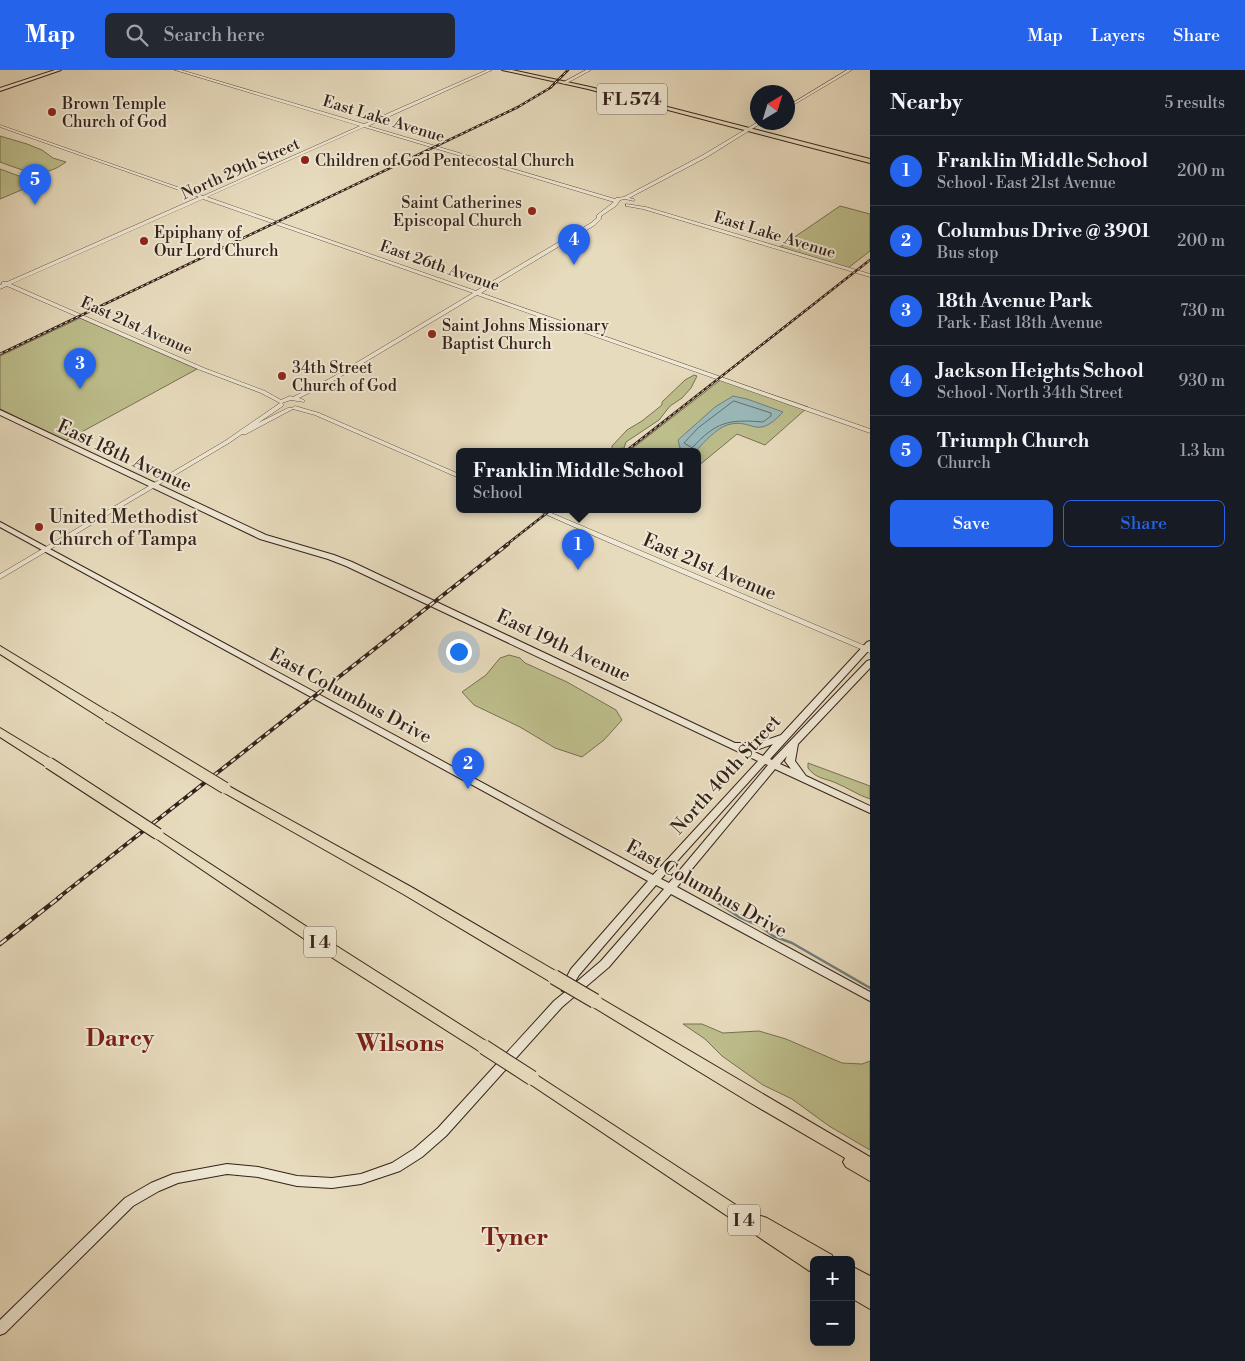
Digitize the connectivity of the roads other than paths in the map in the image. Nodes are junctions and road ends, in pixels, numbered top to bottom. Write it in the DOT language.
graph roads {
  1 [pos="59,70"];
  2 [pos="178,70"];
  3 [pos="490,70"];
  4 [pos="505,70"];
  5 [pos="515,70"];
  6 [pos="589,70"];
  7 [pos="850,70"];
  8 [pos="551,80"];
  9 [pos="564,83"];
  10 [pos="0,90"];
  11 [pos="795,103"];
  12 [pos="366,125"];
  13 [pos="0,126"];
  14 [pos="749,130"];
  15 [pos="870,161"];
  16 [pos="676,171"];
  17 [pos="204,197"];
  18 [pos="619,200"];
  19 [pos="629,203"];
  20 [pos="599,218"];
  21 [pos="870,276"];
  22 [pos="0,282"];
  23 [pos="6,284"];
  24 [pos="0,287"];
  25 [pos="477,293"];
  26 [pos="332,379"];
  27 [pos="263,392"];
  28 [pos="292,398"];
  29 [pos="281,403"];
  30 [pos="297,406"];
  31 [pos="0,412"];
  32 [pos="870,431"];
  33 [pos="227,442"];
  34 [pos="456,475"];
  35 [pos="153,486"];
  36 [pos="547,513"];
  37 [pos="0,524"];
  38 [pos="237,526"];
  39 [pos="45,550"];
  40 [pos="0,576"];
  41 [pos="0,648"];
  42 [pos="869,648"];
  43 [pos="0,658"];
  44 [pos="870,663"];
  45 [pos="108,717"];
  46 [pos="0,732"];
  47 [pos="782,737"];
  48 [pos="794,742"];
  49 [pos="730,744"];
  50 [pos="762,760"];
  51 [pos="772,765"];
  52 [pos="805,780"];
  53 [pos="870,810"];
  54 [pos="655,879"];
  55 [pos="669,888"];
  56 [pos="870,997"];
  57 [pos="558,1004"];
  58 [pos="754,1098"];
  59 [pos="870,1165"];
  60 [pos="675,1174"];
  61 [pos="870,1174"];
  62 [pos="819,1256"];
  63 [pos="810,1262"];
  64 [pos="855,1276"];
  65 [pos="870,1285"];
  66 [pos="855,1291"];
  67 [pos="870,1300"];
  68 [pos="0,1329"];
  1 -- 10 [label="main road"];
  2 -- 12 [label="street, East Lake Avenue"];
  3 -- 12 [label="street, North 29th Street"];
  4 -- 8 [label="main road, FL 574"];
  5 -- 8 [label="main road, FL 574"];
  6 -- 9 [label="street"];
  7 -- 11 [label="street"];
  8 -- 9 [label="main road, FL 574"];
  9 -- 14 [label="main road, FL 574"];
  12 -- 17 [label="street, North 29th Street"];
  12 -- 18 [label="street, East Lake Avenue"];
  13 -- 17 [label="street, East 26th Avenue"];
  14 -- 15 [label="main road, FL 574"];
  14 -- 16 [label="street"];
  16 -- 18 [label="street"];
  16 -- 19 [label="street"];
  17 -- 23 [label="street, North 29th Street"];
  17 -- 25 [label="street, East 26th Avenue"];
  18 -- 19 [label="street"];
  18 -- 19 [label="street"];
  18 -- 20 [label="street"];
  19 -- 20 [label="street"];
  19 -- 21 [label="street, East Lake Avenue"];
  20 -- 25 [label="street"];
  22 -- 23 [label="street, East 21st Avenue"];
  23 -- 24 [label="street, North 29th Street"];
  23 -- 27 [label="street, East 21st Avenue"];
  25 -- 26 [label="street"];
  25 -- 32 [label="street, East 26th Avenue"];
  26 -- 28 [label="street"];
  26 -- 30 [label="street"];
  27 -- 28 [label="street, East 21st Avenue"];
  27 -- 29 [label="street, East 21st Avenue"];
  28 -- 29 [label="street"];
  28 -- 30 [label="street, East 21st Avenue"];
  29 -- 30 [label="street, East 21st Avenue"];
  29 -- 33 [label="street"];
  30 -- 33 [label="street"];
  30 -- 34 [label="street"];
  31 -- 35 [label="main road, East 18th Avenue"];
  33 -- 35 [label="street"];
  35 -- 38 [label="main road, East 18th Avenue"];
  35 -- 39 [label="street"];
  36 -- 42 [label="street, East 21st Avenue"];
  37 -- 39 [label="main road, East Columbus Drive"];
  38 -- 49 [label="main road, East 19th Avenue"];
  39 -- 40 [label="street"];
  39 -- 54 [label="main road, East Columbus Drive"];
  41 -- 45 [label="highway"];
  42 -- 47 [label="main road, North 40th Street"];
  43 -- 45 [label="highway"];
  44 -- 48 [label="main road, North 40th Street"];
  45 -- 58 [label="highway, bridge"];
  46 -- 60 [label="highway, I 4, bridge"];
  47 -- 49 [label="main road"];
  47 -- 50 [label="main road, North 40th Street"];
  48 -- 51 [label="main road, North 40th Street"];
  48 -- 52 [label="main road"];
  49 -- 50 [label="main road, East 19th Avenue"];
  50 -- 51 [label="main road, East 19th Avenue"];
  50 -- 54 [label="main road, North 40th Street"];
  51 -- 52 [label="main road, East 19th Avenue"];
  51 -- 55 [label="main road, North 40th Street"];
  52 -- 53 [label="main road, East 19th Avenue"];
  54 -- 55 [label="main road, East Columbus Drive"];
  54 -- 57 [label="main road, North 40th Street"];
  55 -- 56 [label="main road, East Columbus Drive"];
  55 -- 57 [label="main road, North 40th Street"];
  57 -- 68 [label="main road, North 40th Street"];
  58 -- 59 [label="highway"];
  58 -- 61 [label="highway"];
  60 -- 62 [label="highway"];
  60 -- 63 [label="highway, I 4"];
  64 -- 65 [label="highway"];
  66 -- 67 [label="highway"];
}
